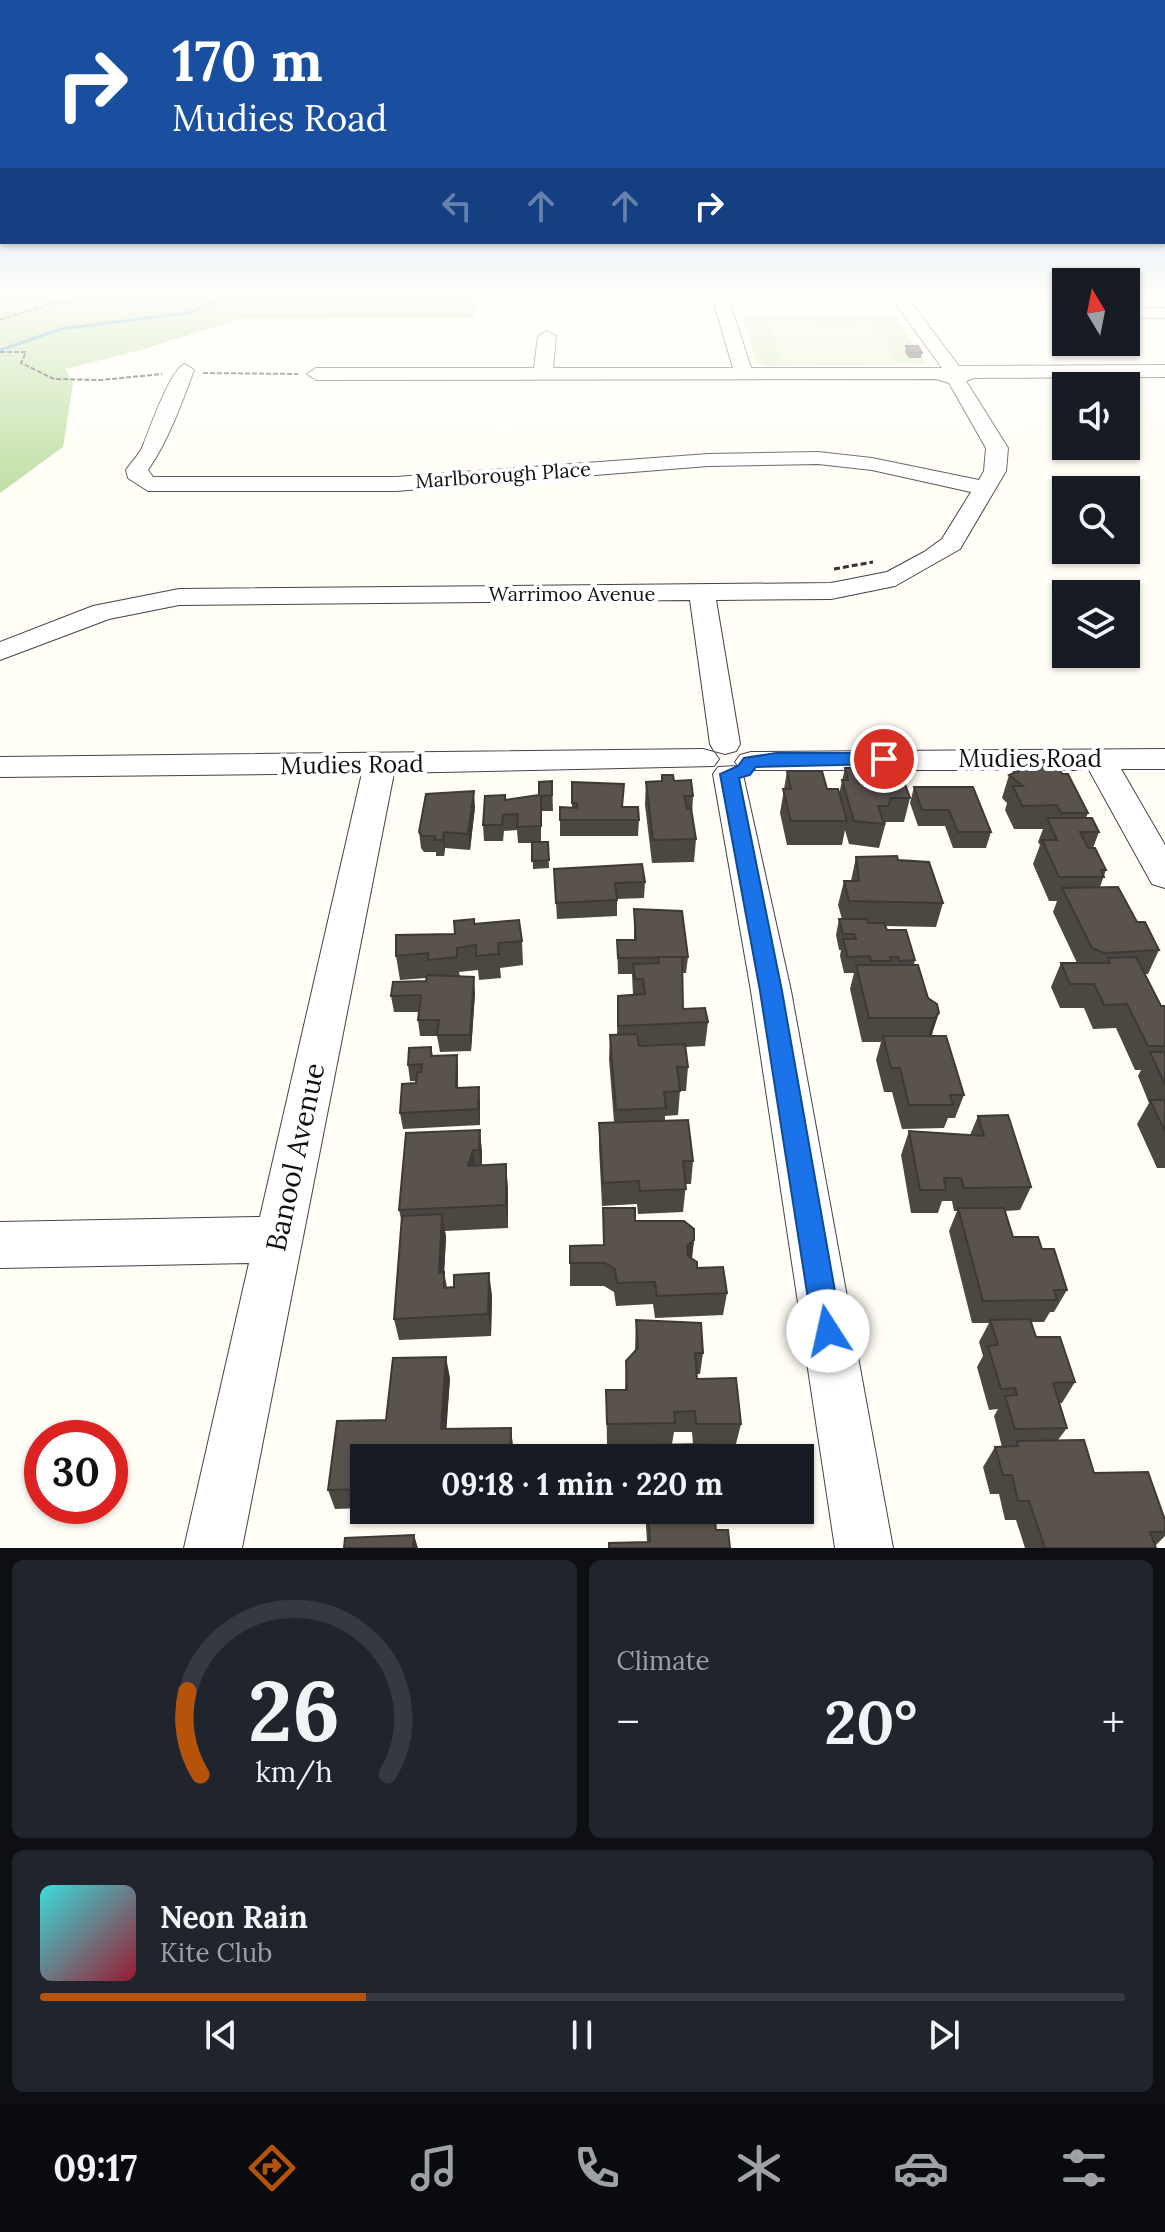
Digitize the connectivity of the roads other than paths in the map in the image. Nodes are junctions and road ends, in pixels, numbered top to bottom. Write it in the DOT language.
graph roads {
  1 [pos="544,365"];
  2 [pos="741,365"];
  3 [pos="947,365"];
  4 [pos="185,370"];
  5 [pos="1165,371"];
  6 [pos="953,373"];
  7 [pos="316,374"];
  8 [pos="543,374"];
  9 [pos="744,374"];
  10 [pos="985,488"];
  11 [pos="702,593"];
  12 [pos="0,652"];
  13 [pos="1165,759"];
  14 [pos="727,760"];
  15 [pos="1100,760"];
  16 [pos="379,766"];
  17 [pos="0,767"];
  18 [pos="1165,875"];
  19 [pos="277,1240"];
  20 [pos="0,1245"];
  21 [pos="213,1548"];
  22 [pos="864,1548"];
  1 -- 8 [label="street"];
  2 -- 9 [label="street"];
  3 -- 6 [label="street, Warrimoo Avenue"];
  4 -- 10 [label="street, Marlborough Place"];
  5 -- 6 [label="street"];
  6 -- 9 [label="street"];
  6 -- 10 [label="street, Warrimoo Avenue"];
  7 -- 8 [label="street"];
  8 -- 9 [label="street"];
  10 -- 11 [label="street, Warrimoo Avenue"];
  11 -- 12 [label="street, Warrimoo Avenue"];
  11 -- 14 [label="street"];
  13 -- 15 [label="street, Mudies Road"];
  14 -- 15 [label="street, Mudies Road"];
  14 -- 16 [label="street, Mudies Road"];
  14 -- 22 [label="street"];
  15 -- 18 [label="street"];
  16 -- 17 [label="street, Mudies Road"];
  16 -- 19 [label="street, Banool Avenue"];
  19 -- 20 [label="street"];
  19 -- 21 [label="street, Banool Avenue"];
}
